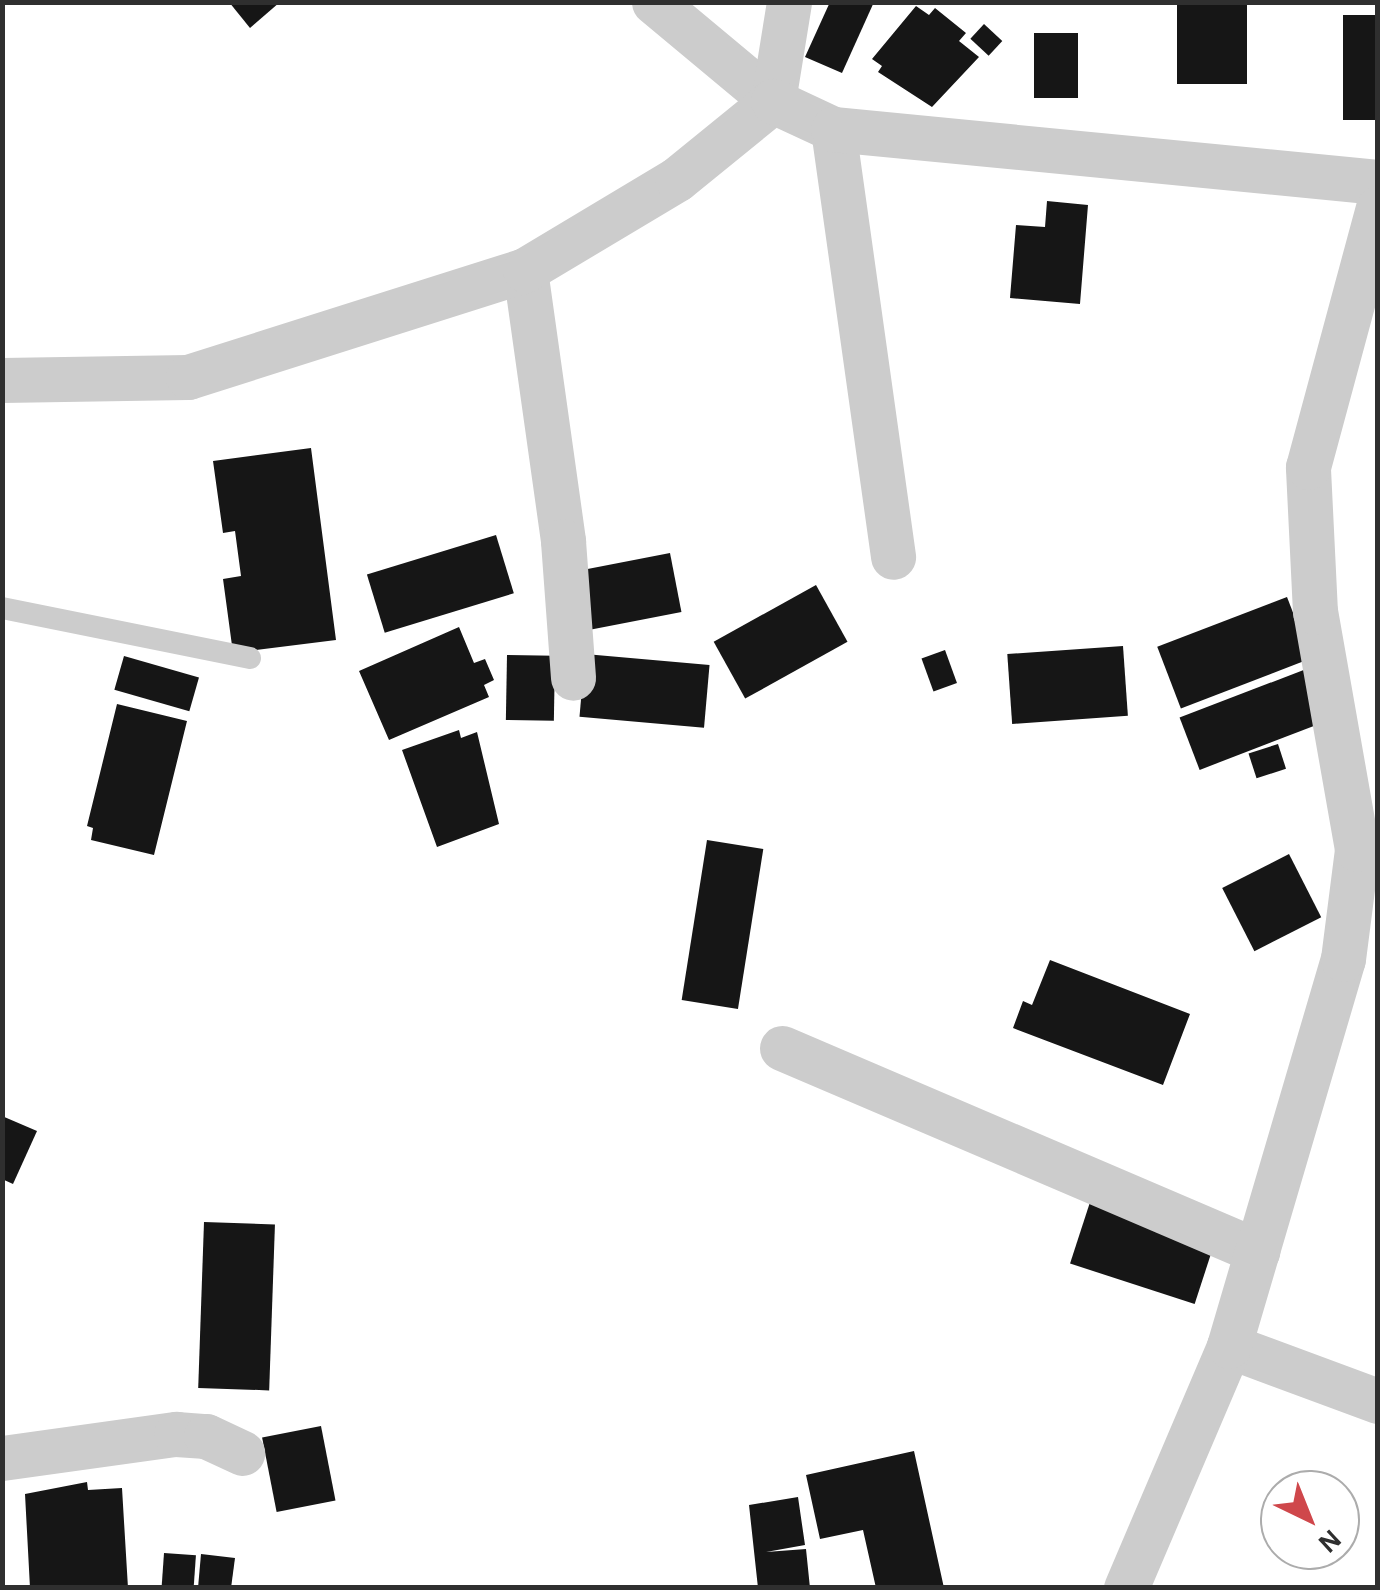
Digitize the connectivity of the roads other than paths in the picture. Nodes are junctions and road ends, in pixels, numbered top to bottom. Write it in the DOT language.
graph roads {
  1 [pos="654,2"];
  2 [pos="789,2"];
  3 [pos="773,101"];
  4 [pos="834,128"];
  5 [pos="1378,182"];
  6 [pos="1378,208"];
  7 [pos="524,270"];
  8 [pos="2,380"];
  9 [pos="894,557"];
  10 [pos="2,608"];
  11 [pos="250,658"];
  12 [pos="573,678"];
  13 [pos="782,1048"];
  14 [pos="1257,1252"];
  15 [pos="1229,1346"];
  16 [pos="1378,1401"];
  17 [pos="242,1452"];
  18 [pos="2,1458"];
  19 [pos="1126,1588"];
  1 -- 3 [label="street"];
  2 -- 3 [label="street"];
  3 -- 4 [label="street"];
  3 -- 7 [label="street"];
  4 -- 5 [label="street"];
  4 -- 9 [label="street"];
  6 -- 14 [label="street"];
  7 -- 8 [label="street"];
  7 -- 12 [label="street"];
  10 -- 11 [label="lane"];
  13 -- 14 [label="street"];
  14 -- 15 [label="street"];
  15 -- 16 [label="street"];
  15 -- 19 [label="street"];
  17 -- 18 [label="street"];
}
